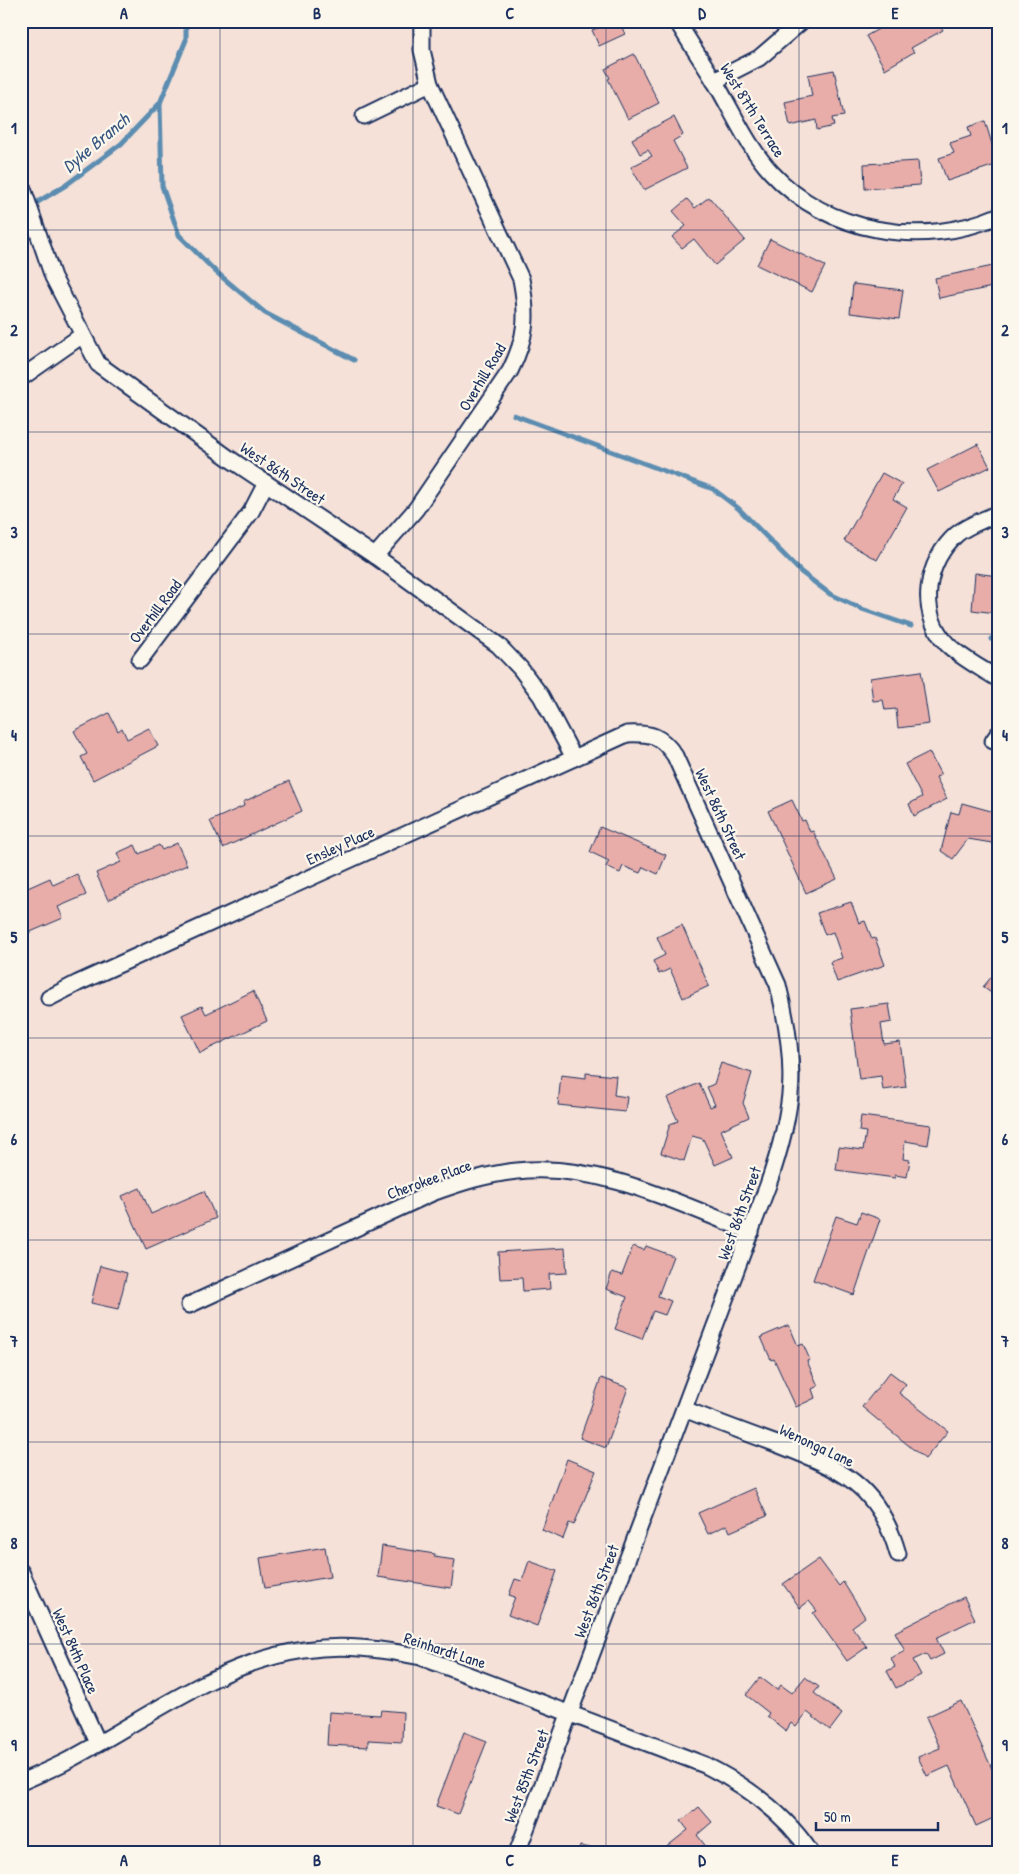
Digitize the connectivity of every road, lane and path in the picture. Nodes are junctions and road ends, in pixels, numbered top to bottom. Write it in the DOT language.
graph roads {
  1 [pos="422,21"];
  2 [pos="677,21"];
  3 [pos="802,21"];
  4 [pos="714,81"];
  5 [pos="430,84"];
  6 [pos="364,116"];
  7 [pos="21,183"];
  8 [pos="998,216"];
  9 [pos="82,336"];
  10 [pos="21,378"];
  11 [pos="266,483"];
  12 [pos="998,513"];
  13 [pos="375,556"];
  14 [pos="140,660"];
  15 [pos="998,679"];
  16 [pos="648,734"];
  17 [pos="574,758"];
  18 [pos="49,998"];
  19 [pos="751,1232"];
  20 [pos="189,1305"];
  21 [pos="684,1409"];
  22 [pos="898,1554"];
  23 [pos="21,1572"];
  24 [pos="569,1712"];
  25 [pos="98,1743"];
  26 [pos="21,1782"];
  27 [pos="517,1853"];
  28 [pos="811,1853"];
  1 -- 5 [label="street, Overhill Road"];
  2 -- 4 [label="street, West 87th Terrace"];
  3 -- 4 [label="street"];
  4 -- 8 [label="street, West 87th Terrace"];
  5 -- 6 [label="street"];
  5 -- 13 [label="street, Overhill Road"];
  7 -- 9 [label="street, West 86th Street"];
  9 -- 10 [label="street"];
  9 -- 11 [label="street, West 86th Street"];
  11 -- 13 [label="street, West 86th Street"];
  11 -- 14 [label="street, Overhill Road"];
  12 -- 15 [label="street"];
  13 -- 17 [label="street, West 86th Street"];
  16 -- 17 [label="street, Ensley Place"];
  16 -- 19 [label="street, West 86th Street"];
  17 -- 18 [label="street, Ensley Place"];
  19 -- 20 [label="street, Cherokee Place"];
  19 -- 21 [label="street, West 86th Street"];
  21 -- 22 [label="street, Wenonga Lane"];
  21 -- 24 [label="street, West 86th Street"];
  23 -- 25 [label="street, West 84th Place"];
  24 -- 25 [label="street, Reinhardt Lane"];
  24 -- 27 [label="street, West 85th Street"];
  24 -- 28 [label="street, Reinhardt Lane"];
  25 -- 26 [label="street, Reinhardt Lane"];
}
